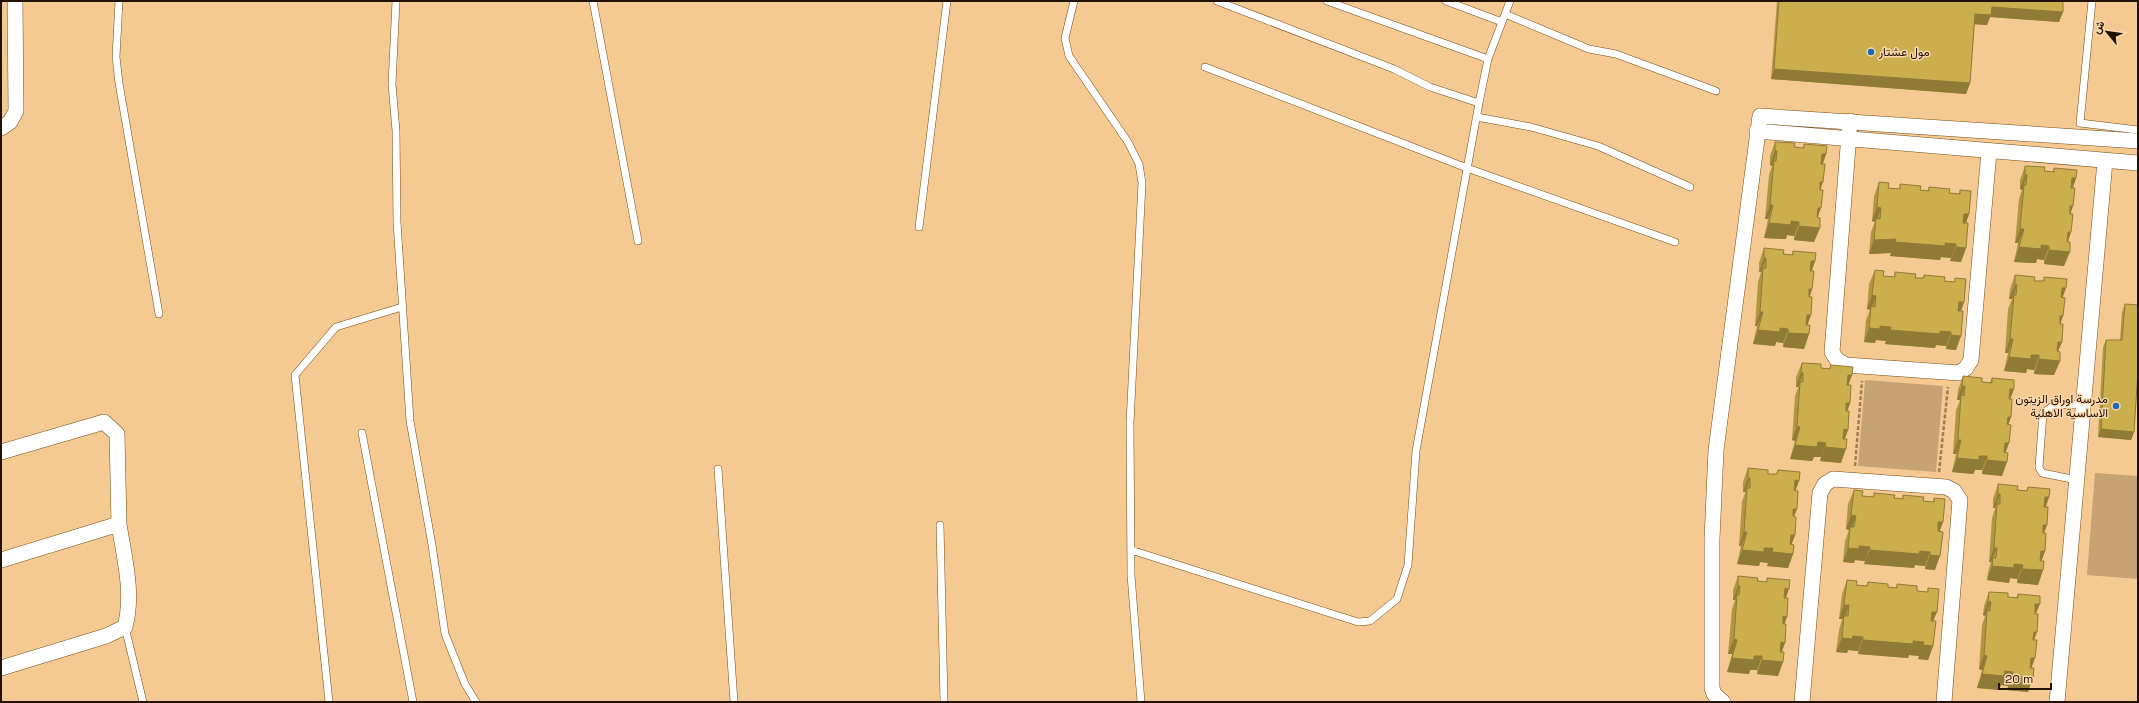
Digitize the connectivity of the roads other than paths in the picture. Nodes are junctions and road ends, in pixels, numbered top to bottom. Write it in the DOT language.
graph roads {
  1 [pos="15,1"];
  2 [pos="119,1"];
  3 [pos="396,1"];
  4 [pos="593,1"];
  5 [pos="947,1"];
  6 [pos="1074,1"];
  7 [pos="1217,1"];
  8 [pos="1327,1"];
  9 [pos="1446,1"];
  10 [pos="1510,1"];
  11 [pos="2092,1"];
  12 [pos="1505,14"];
  13 [pos="1502,22"];
  14 [pos="8,38"];
  15 [pos="1488,59"];
  16 [pos="1205,67"];
  17 [pos="1716,92"];
  18 [pos="1479,103"];
  19 [pos="1476,117"];
  20 [pos="1850,121"];
  21 [pos="1,128"];
  22 [pos="2138,130"];
  23 [pos="1757,131"];
  24 [pos="1849,139"];
  25 [pos="2138,141"];
  26 [pos="1989,151"];
  27 [pos="2105,161"];
  28 [pos="2138,164"];
  29 [pos="1467,168"];
  30 [pos="1690,187"];
  31 [pos="919,227"];
  32 [pos="638,241"];
  33 [pos="1675,242"];
  34 [pos="402,307"];
  35 [pos="159,314"];
  36 [pos="2084,404"];
  37 [pos="362,433"];
  38 [pos="1,452"];
  39 [pos="718,469"];
  40 [pos="2077,480"];
  41 [pos="119,524"];
  42 [pos="940,525"];
  43 [pos="1131,550"];
  44 [pos="1,560"];
  45 [pos="125,627"];
  46 [pos="1,668"];
  47 [pos="143,702"];
  48 [pos="329,702"];
  49 [pos="413,702"];
  50 [pos="476,702"];
  51 [pos="734,702"];
  52 [pos="944,702"];
  53 [pos="1141,702"];
  54 [pos="1723,702"];
  55 [pos="1802,702"];
  56 [pos="1944,702"];
  57 [pos="2057,702"];
  1 -- 14 [label="street"];
  2 -- 35 [label="lane"];
  3 -- 34 [label="lane"];
  4 -- 32 [label="lane"];
  5 -- 31 [label="lane"];
  6 -- 43 [label="lane"];
  7 -- 18 [label="lane"];
  8 -- 15 [label="lane"];
  9 -- 13 [label="lane"];
  10 -- 12 [label="lane"];
  11 -- 22 [label="lane"];
  12 -- 13 [label="lane"];
  12 -- 17 [label="lane"];
  13 -- 15 [label="lane"];
  14 -- 21 [label="street"];
  15 -- 18 [label="lane"];
  16 -- 29 [label="lane"];
  18 -- 19 [label="lane"];
  19 -- 29 [label="lane"];
  19 -- 30 [label="lane"];
  20 -- 23 [label="street"];
  20 -- 24 [label="street"];
  20 -- 25 [label="street"];
  23 -- 24 [label="street"];
  23 -- 54 [label="street"];
  24 -- 26 [label="street"];
  24 -- 26 [label="street"];
  26 -- 27 [label="street"];
  27 -- 28 [label="street"];
  27 -- 36 [label="street"];
  29 -- 33 [label="lane"];
  29 -- 43 [label="lane"];
  34 -- 48 [label="lane"];
  34 -- 50 [label="lane"];
  36 -- 40 [label="street"];
  36 -- 40 [label="lane"];
  37 -- 49 [label="lane"];
  38 -- 41 [label="street"];
  39 -- 51 [label="lane"];
  40 -- 57 [label="street"];
  41 -- 44 [label="street"];
  41 -- 45 [label="street"];
  42 -- 52 [label="lane"];
  43 -- 53 [label="lane"];
  45 -- 46 [label="street"];
  45 -- 47 [label="lane"];
  55 -- 56 [label="street"];
}
